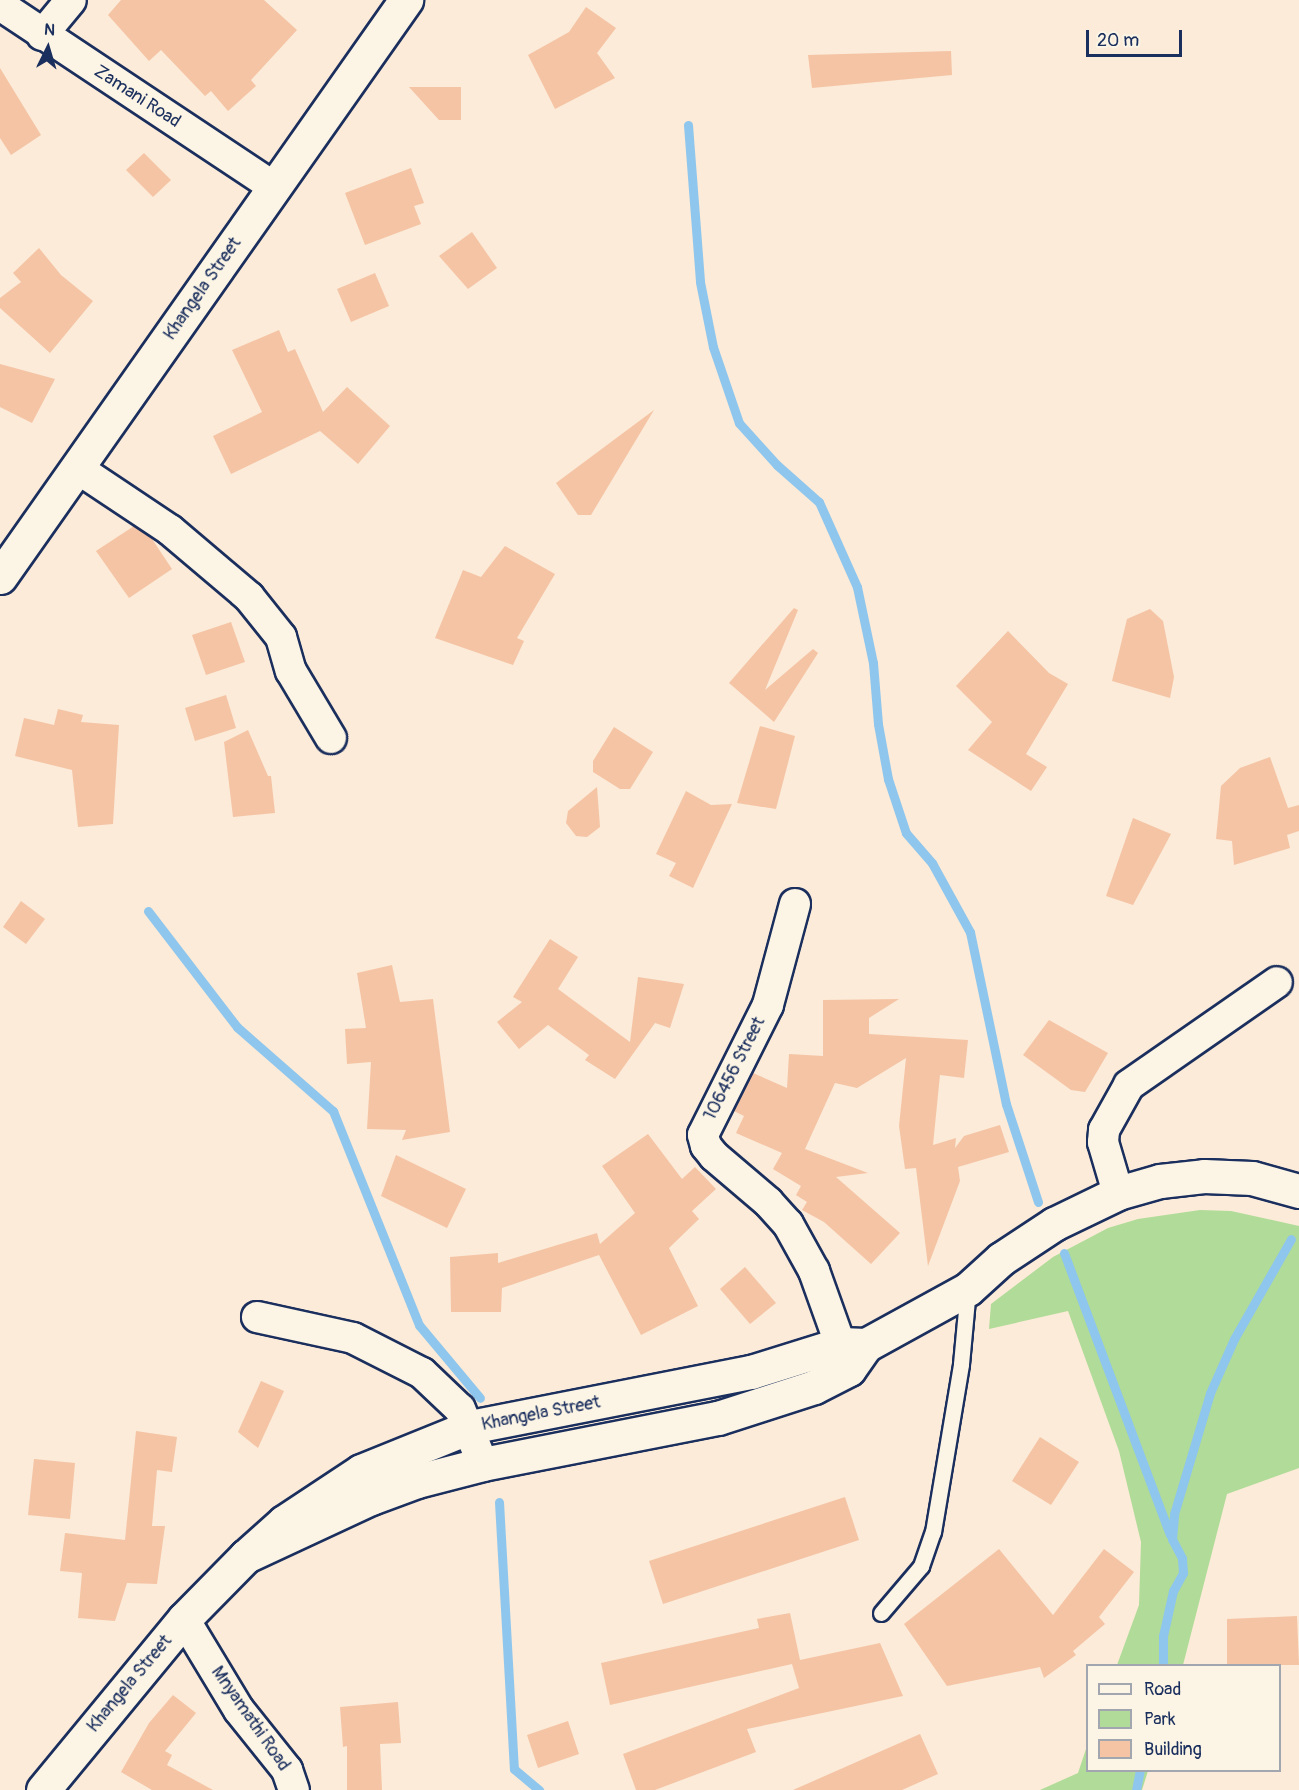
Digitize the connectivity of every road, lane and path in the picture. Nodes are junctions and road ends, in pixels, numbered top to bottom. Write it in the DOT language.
graph roads {
  1 [pos="71,0"];
  2 [pos="406,0"];
  3 [pos="0,5"];
  4 [pos="42,35"];
  5 [pos="275,188"];
  6 [pos="78,468"];
  7 [pos="0,577"];
  8 [pos="332,738"];
  9 [pos="795,904"];
  10 [pos="1277,982"];
  11 [pos="1299,1191"];
  12 [pos="1118,1193"];
  13 [pos="968,1289"];
  14 [pos="257,1317"];
  15 [pos="852,1353"];
  16 [pos="470,1427"];
  17 [pos="483,1464"];
  18 [pos="246,1556"];
  19 [pos="881,1612"];
  20 [pos="184,1619"];
  21 [pos="43,1790"];
  22 [pos="294,1790"];
  1 -- 4 [label="street"];
  2 -- 5 [label="street, Khangela Street"];
  3 -- 4 [label="street, Zamani Road"];
  4 -- 5 [label="street, Zamani Road"];
  5 -- 6 [label="street, Khangela Street"];
  6 -- 7 [label="street, Khangela Street"];
  6 -- 8 [label="street"];
  9 -- 15 [label="street, 106456 Street"];
  10 -- 12 [label="street"];
  11 -- 12 [label="street, Khangela Street"];
  12 -- 13 [label="street, Khangela Street"];
  13 -- 15 [label="street, Khangela Street"];
  13 -- 19 [label="lane"];
  14 -- 16 [label="street"];
  15 -- 16 [label="street, Khangela Street"];
  15 -- 17 [label="street, Khangela Street"];
  16 -- 17 [label="street"];
  16 -- 18 [label="street, Khangela Street"];
  17 -- 18 [label="street, Khangela Street"];
  18 -- 20 [label="street, Khangela Street"];
  20 -- 21 [label="street, Khangela Street"];
  20 -- 22 [label="street, Mnyamathi Road"];
}
